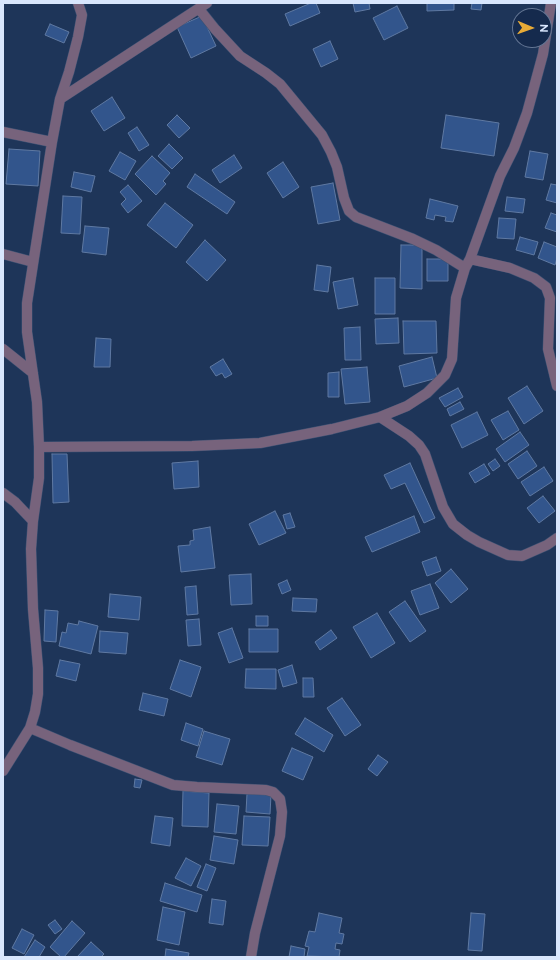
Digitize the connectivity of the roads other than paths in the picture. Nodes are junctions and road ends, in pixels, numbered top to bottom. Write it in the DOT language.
graph roads {
  1 [pos="78,3"];
  2 [pos="551,3"];
  3 [pos="203,6"];
  4 [pos="60,99"];
  5 [pos="3,132"];
  6 [pos="52,142"];
  7 [pos="3,254"];
  8 [pos="33,262"];
  9 [pos="468,263"];
  10 [pos="3,349"];
  11 [pos="33,373"];
  12 [pos="557,386"];
  13 [pos="380,417"];
  14 [pos="39,447"];
  15 [pos="3,493"];
  16 [pos="33,522"];
  17 [pos="557,538"];
  18 [pos="30,728"];
  19 [pos="3,770"];
  20 [pos="251,957"];
  1 -- 4 [label="street"];
  2 -- 9 [label="street"];
  3 -- 4 [label="street"];
  3 -- 9 [label="street"];
  4 -- 6 [label="street"];
  5 -- 6 [label="street"];
  6 -- 8 [label="street"];
  7 -- 8 [label="street"];
  8 -- 11 [label="street"];
  9 -- 12 [label="street"];
  9 -- 13 [label="street"];
  10 -- 11 [label="street"];
  11 -- 14 [label="street"];
  13 -- 14 [label="street"];
  13 -- 17 [label="street"];
  14 -- 16 [label="street"];
  15 -- 16 [label="street"];
  16 -- 18 [label="street"];
  18 -- 19 [label="street"];
  18 -- 20 [label="street"];
}
